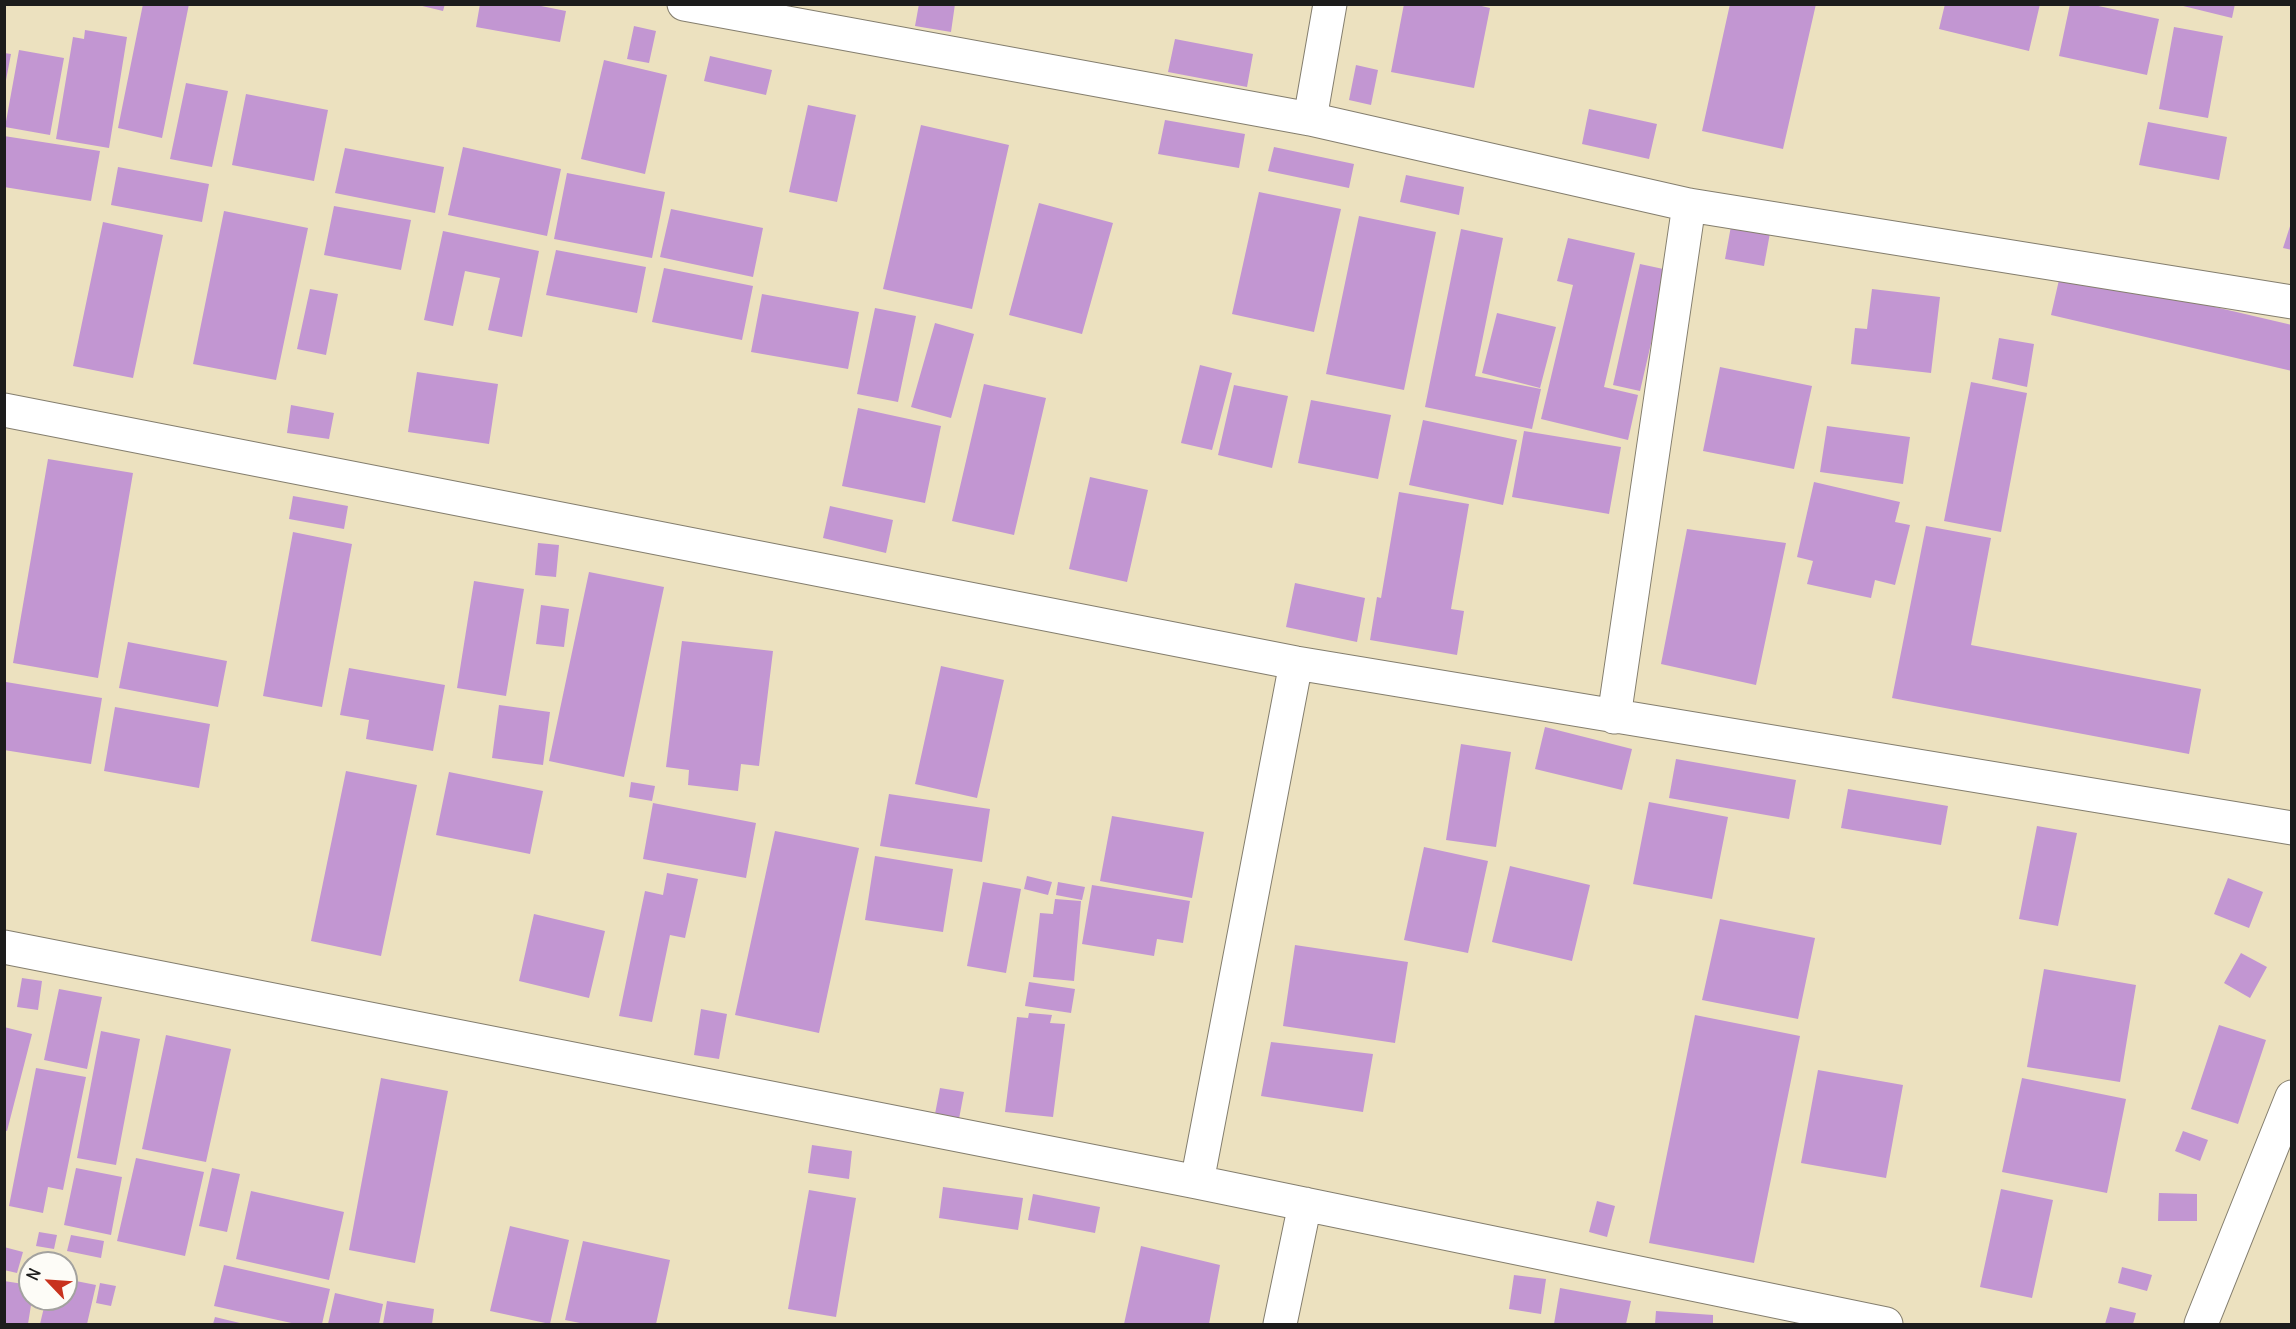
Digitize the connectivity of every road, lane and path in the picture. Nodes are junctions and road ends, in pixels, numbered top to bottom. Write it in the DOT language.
graph roads {
  1 [pos="684,4"];
  2 [pos="1330,4"];
  3 [pos="1310,119"];
  4 [pos="1689,205"];
  5 [pos="2292,302"];
  6 [pos="4,410"];
  7 [pos="1296,663"];
  8 [pos="1614,717"];
  9 [pos="2292,828"];
  10 [pos="4,947"];
  11 [pos="2292,1098"];
  12 [pos="1197,1182"];
  13 [pos="1305,1204"];
  14 [pos="1280,1324"];
  15 [pos="1886,1324"];
  16 [pos="2202,1324"];
  1 -- 3 [label="street"];
  2 -- 3 [label="street"];
  3 -- 4 [label="street"];
  4 -- 5 [label="street"];
  4 -- 8 [label="street"];
  6 -- 7 [label="street"];
  7 -- 8 [label="street"];
  7 -- 12 [label="street"];
  8 -- 9 [label="street"];
  10 -- 12 [label="street"];
  11 -- 16 [label="street"];
  12 -- 13 [label="street"];
  13 -- 14 [label="street"];
  13 -- 15 [label="street"];
}
